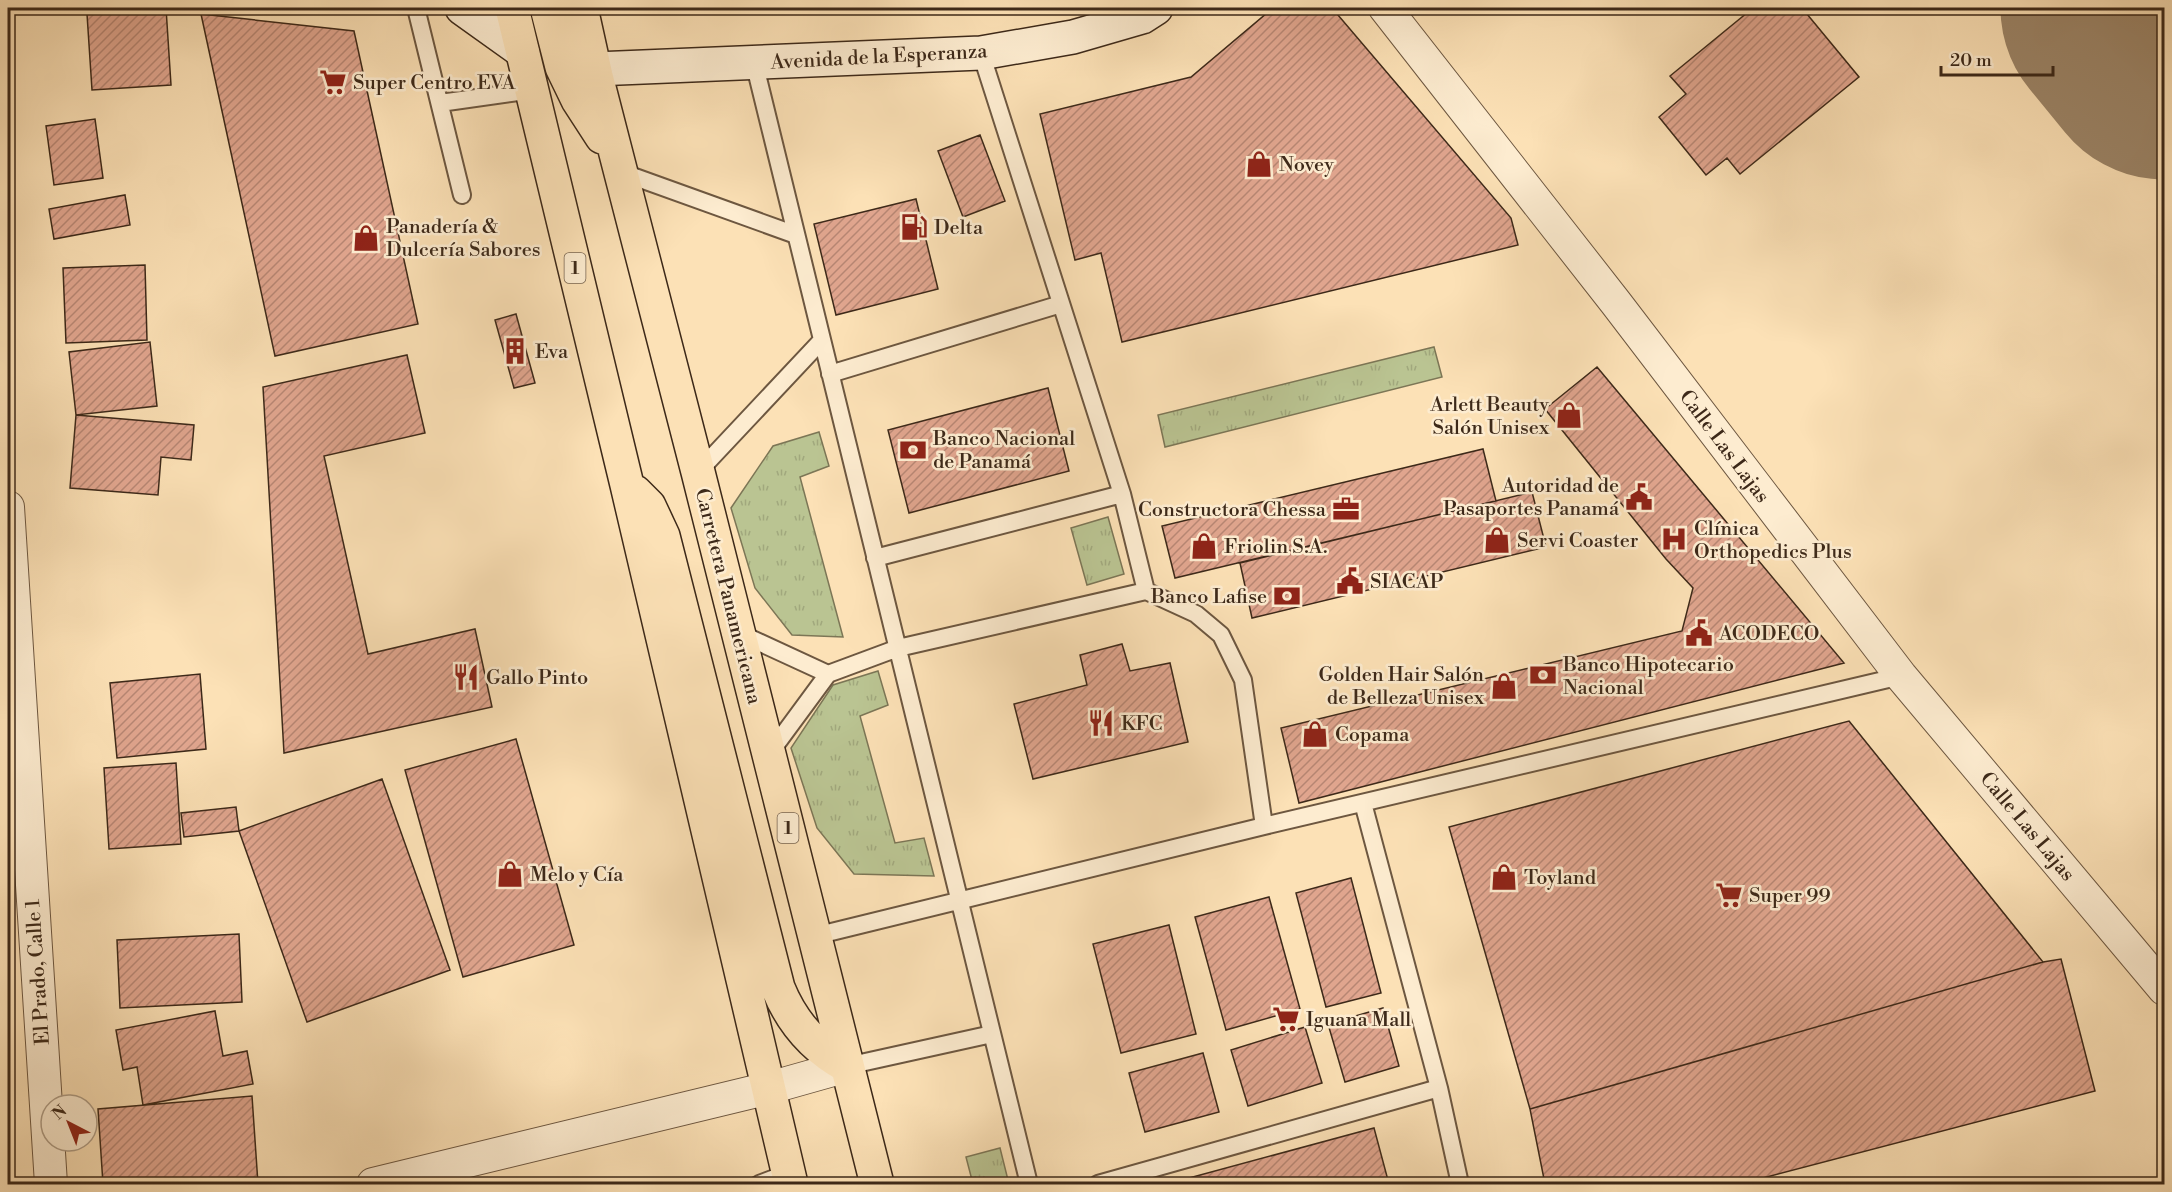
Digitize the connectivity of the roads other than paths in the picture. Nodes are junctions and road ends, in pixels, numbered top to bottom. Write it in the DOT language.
graph roads {
  1 [pos="416,8"];
  2 [pos="462,8"];
  3 [pos="512,8"];
  4 [pos="547,8"];
  5 [pos="580,8"];
  6 [pos="1156,8"];
  7 [pos="1385,8"];
  8 [pos="522,51"];
  9 [pos="981,53"];
  10 [pos="754,62"];
  11 [pos="594,69"];
  12 [pos="532,90"];
  13 [pos="440,103"];
  14 [pos="620,167"];
  15 [pos="462,195"];
  16 [pos="796,235"];
  17 [pos="1061,304"];
  18 [pos="822,340"];
  19 [pos="831,374"];
  20 [pos="698,472"];
  21 [pos="627,485"];
  22 [pos="1122,494"];
  23 [pos="8,507"];
  24 [pos="875,558"];
  25 [pos="1146,591"];
  26 [pos="738,633"];
  27 [pos="898,648"];
  28 [pos="828,674"];
  29 [pos="1901,676"];
  30 [pos="769,754"];
  31 [pos="1363,803"];
  32 [pos="1263,826"];
  33 [pos="960,901"];
  34 [pos="815,936"];
  35 [pos="2164,989"];
  36 [pos="992,1034"];
  37 [pos="848,1066"];
  38 [pos="1439,1088"];
  39 [pos="769,1089"];
  40 [pos="779,1181"];
  41 [pos="51,1185"];
  42 [pos="373,1185"];
  43 [pos="877,1185"];
  44 [pos="1029,1185"];
  45 [pos="1098,1185"];
  46 [pos="1460,1185"];
  1 -- 13 [label="lane"];
  2 -- 8 [label="street"];
  3 -- 8 [label="highway, 1"];
  4 -- 14 [label="highway"];
  5 -- 11 [label="highway, Carretera Panamericana / 1"];
  6 -- 9 [label="street, Avenida de la Esperanza"];
  7 -- 29 [label="street, Calle Las Lajas"];
  8 -- 12 [label="highway, 1"];
  9 -- 10 [label="street, Avenida de la Esperanza"];
  9 -- 17 [label="lane"];
  10 -- 11 [label="street, Avenida de la Esperanza"];
  10 -- 16 [label="lane"];
  11 -- 14 [label="highway, Carretera Panamericana / 1"];
  12 -- 13 [label="lane"];
  12 -- 21 [label="highway, 1"];
  13 -- 15 [label="lane"];
  14 -- 16 [label="lane"];
  14 -- 20 [label="highway, Carretera Panamericana / 1"];
  16 -- 18 [label="lane"];
  17 -- 19 [label="lane"];
  17 -- 22 [label="lane"];
  18 -- 19 [label="lane"];
  18 -- 20 [label="lane"];
  19 -- 24 [label="lane"];
  20 -- 26 [label="highway, Carretera Panamericana / 1"];
  21 -- 37 [label="highway"];
  21 -- 39 [label="highway, 1"];
  22 -- 24 [label="lane"];
  22 -- 25 [label="lane"];
  23 -- 41 [label="street, El Prado, Calle 1"];
  24 -- 27 [label="lane"];
  25 -- 27 [label="lane"];
  25 -- 32 [label="lane"];
  26 -- 28 [label="lane"];
  26 -- 30 [label="highway, Carretera Panamericana / 1"];
  27 -- 28 [label="lane"];
  27 -- 33 [label="lane"];
  28 -- 30 [label="lane"];
  29 -- 31 [label="lane"];
  29 -- 35 [label="street, Calle Las Lajas"];
  30 -- 34 [label="highway, Carretera Panamericana / 1"];
  31 -- 32 [label="lane"];
  31 -- 38 [label="lane"];
  32 -- 33 [label="lane"];
  33 -- 34 [label="lane"];
  33 -- 36 [label="lane"];
  34 -- 37 [label="highway, Carretera Panamericana / 1"];
  36 -- 37 [label="lane"];
  36 -- 44 [label="lane"];
  37 -- 39 [label="street"];
  37 -- 43 [label="highway, Carretera Panamericana / 1"];
  38 -- 45 [label="lane"];
  38 -- 46 [label="lane"];
  39 -- 40 [label="highway, 1"];
  39 -- 42 [label="street"];
}
